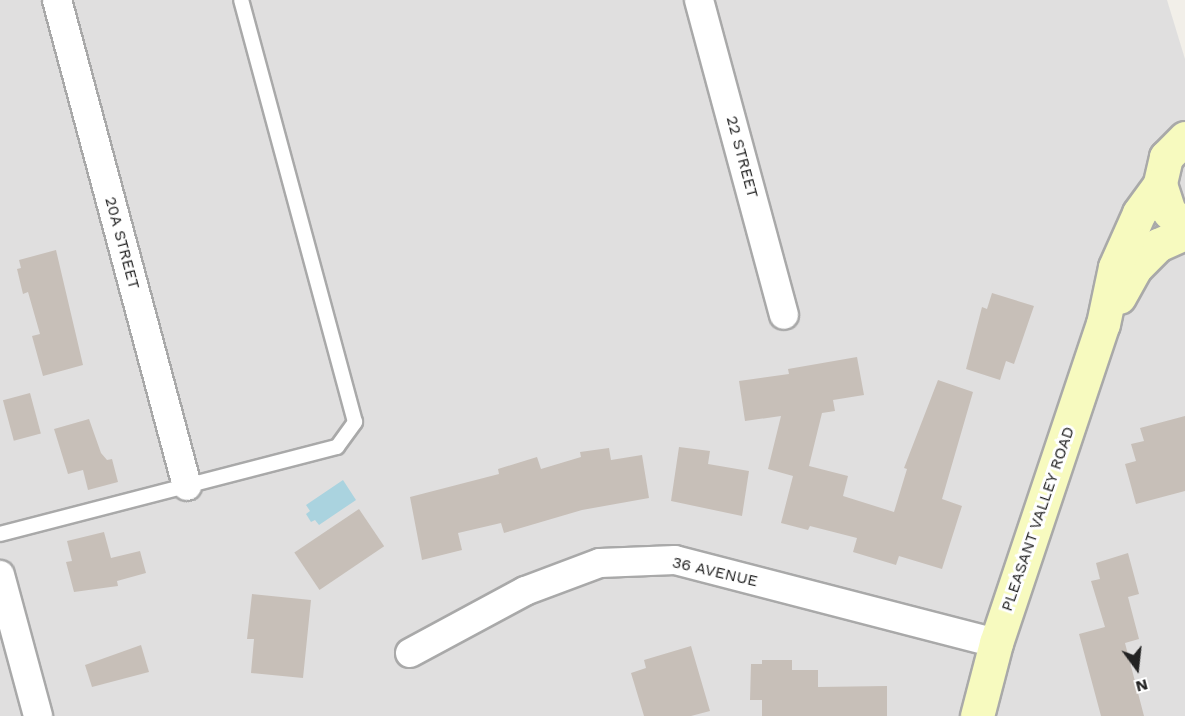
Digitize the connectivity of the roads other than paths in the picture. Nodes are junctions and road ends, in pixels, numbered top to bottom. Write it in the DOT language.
graph roads {
  1 [pos="57,0"];
  2 [pos="241,0"];
  3 [pos="699,0"];
  4 [pos="1185,138"];
  5 [pos="1160,184"];
  6 [pos="1185,226"];
  7 [pos="1185,233"];
  8 [pos="784,315"];
  9 [pos="1103,324"];
  10 [pos="187,486"];
  11 [pos="0,534"];
  12 [pos="0,575"];
  13 [pos="996,643"];
  14 [pos="410,653"];
  15 [pos="38,716"];
  16 [pos="977,716"];
  1 -- 10 [label="street, 20A STREET"];
  2 -- 10 [label="lane"];
  3 -- 8 [label="street, 22 STREET"];
  4 -- 5 [label="street, PLEASANT VALLEY ROAD"];
  5 -- 6 [label="street"];
  5 -- 9 [label="street, PLEASANT VALLEY ROAD"];
  7 -- 9 [label="street, PLEASANT VALLEY ROAD"];
  9 -- 13 [label="street, PLEASANT VALLEY ROAD"];
  10 -- 11 [label="lane"];
  12 -- 15 [label="street"];
  13 -- 14 [label="street, 36 AVENUE"];
  13 -- 16 [label="street, PLEASANT VALLEY ROAD"];
}
